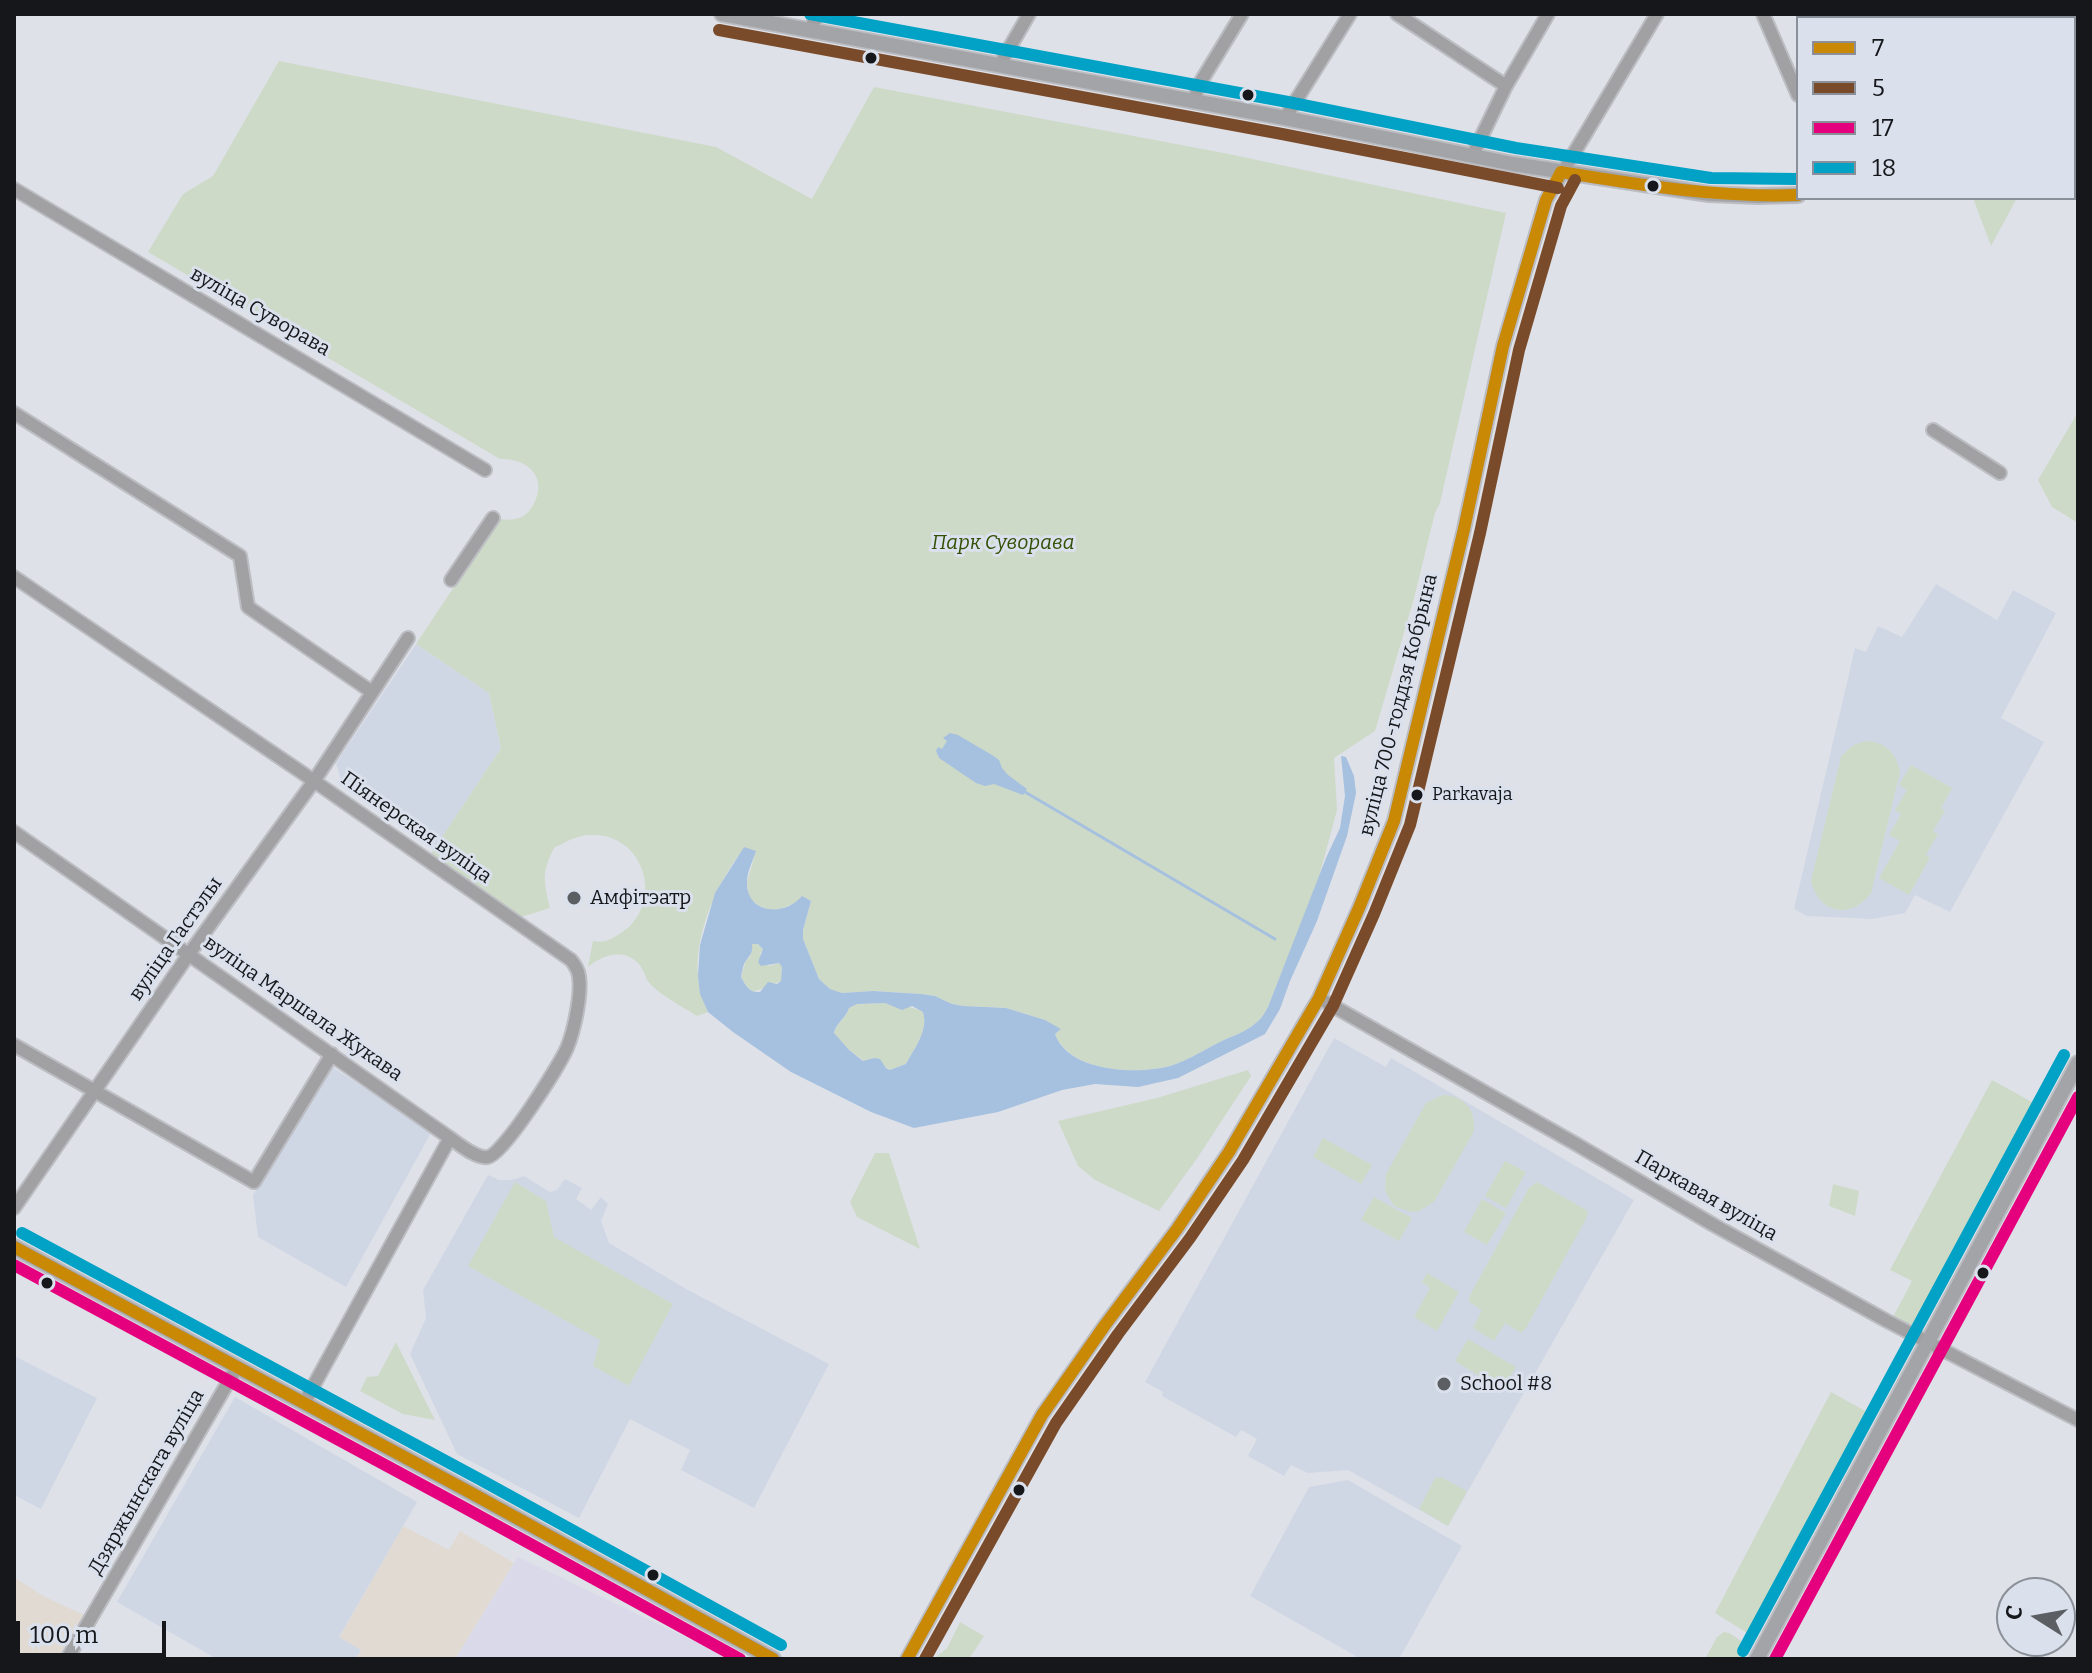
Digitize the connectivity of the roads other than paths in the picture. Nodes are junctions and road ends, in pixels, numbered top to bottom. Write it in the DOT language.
graph roads {
  1 [pos="722,14"];
  2 [pos="793,14"];
  3 [pos="819,14"];
  4 [pos="1029,14"];
  5 [pos="1242,14"];
  6 [pos="1350,14"];
  7 [pos="1397,14"];
  8 [pos="1548,14"];
  9 [pos="1657,14"];
  10 [pos="1763,14"];
  11 [pos="805,29"];
  12 [pos="999,66"];
  13 [pos="1506,86"];
  14 [pos="1796,90"];
  15 [pos="1195,102"];
  16 [pos="1285,118"];
  17 [pos="1472,156"];
  18 [pos="1561,172"];
  19 [pos="14,189"];
  20 [pos="1796,195"];
  21 [pos="14,413"];
  22 [pos="1933,430"];
  23 [pos="485,470"];
  24 [pos="2000,473"];
  25 [pos="493,518"];
  26 [pos="14,577"];
  27 [pos="451,580"];
  28 [pos="408,638"];
  29 [pos="372,692"];
  30 [pos="314,781"];
  31 [pos="14,832"];
  32 [pos="189,954"];
  33 [pos="1319,998"];
  34 [pos="14,1045"];
  35 [pos="332,1054"];
  36 [pos="2078,1063"];
  37 [pos="95,1091"];
  38 [pos="450,1138"];
  39 [pos="14,1208"];
  40 [pos="14,1247"];
  41 [pos="1927,1342"];
  42 [pos="237,1367"];
  43 [pos="304,1403"];
  44 [pos="2078,1420"];
  45 [pos="67,1659"];
  46 [pos="773,1659"];
  47 [pos="907,1659"];
  48 [pos="1757,1659"];
  1 -- 11 [label="main road"];
  2 -- 11 [label="street"];
  3 -- 11 [label="street"];
  4 -- 12 [label="street"];
  5 -- 15 [label="street"];
  6 -- 16 [label="street"];
  7 -- 13 [label="street"];
  8 -- 13 [label="street"];
  9 -- 18 [label="street, вуліца 700-годдзя Кобрына"];
  10 -- 14 [label="street"];
  11 -- 12 [label="main road"];
  12 -- 15 [label="main road"];
  13 -- 17 [label="street"];
  15 -- 16 [label="main road"];
  16 -- 17 [label="main road"];
  17 -- 18 [label="main road"];
  18 -- 20 [label="main road"];
  18 -- 33 [label="street, вуліца 700-годдзя Кобрына"];
  19 -- 23 [label="street, вуліца Суворава"];
  21 -- 29 [label="street"];
  22 -- 24 [label="street"];
  25 -- 27 [label="street"];
  26 -- 30 [label="street, Піянерская вуліца"];
  28 -- 29 [label="street, вуліца Гастэлы"];
  29 -- 30 [label="street, вуліца Гастэлы"];
  30 -- 32 [label="street, вуліца Гастэлы"];
  30 -- 38 [label="street, Піянерская вуліца"];
  31 -- 32 [label="street, вуліца Маршала Жукава"];
  32 -- 35 [label="street, вуліца Маршала Жукава"];
  32 -- 37 [label="street, вуліца Гастэлы"];
  33 -- 41 [label="street, Паркавая вуліца"];
  33 -- 47 [label="street, вуліца 700-годдзя Кобрына"];
  34 -- 37 [label="street"];
  35 -- 37 [label="street"];
  35 -- 38 [label="street, вуліца Маршала Жукава"];
  36 -- 41 [label="main road"];
  37 -- 39 [label="street, вуліца Гастэлы"];
  38 -- 43 [label="street"];
  40 -- 42 [label="main road"];
  41 -- 44 [label="street, Паркавая вуліца"];
  41 -- 48 [label="main road"];
  42 -- 43 [label="main road"];
  42 -- 45 [label="street, Дзяржынскага вуліца"];
  43 -- 46 [label="main road"];
}
